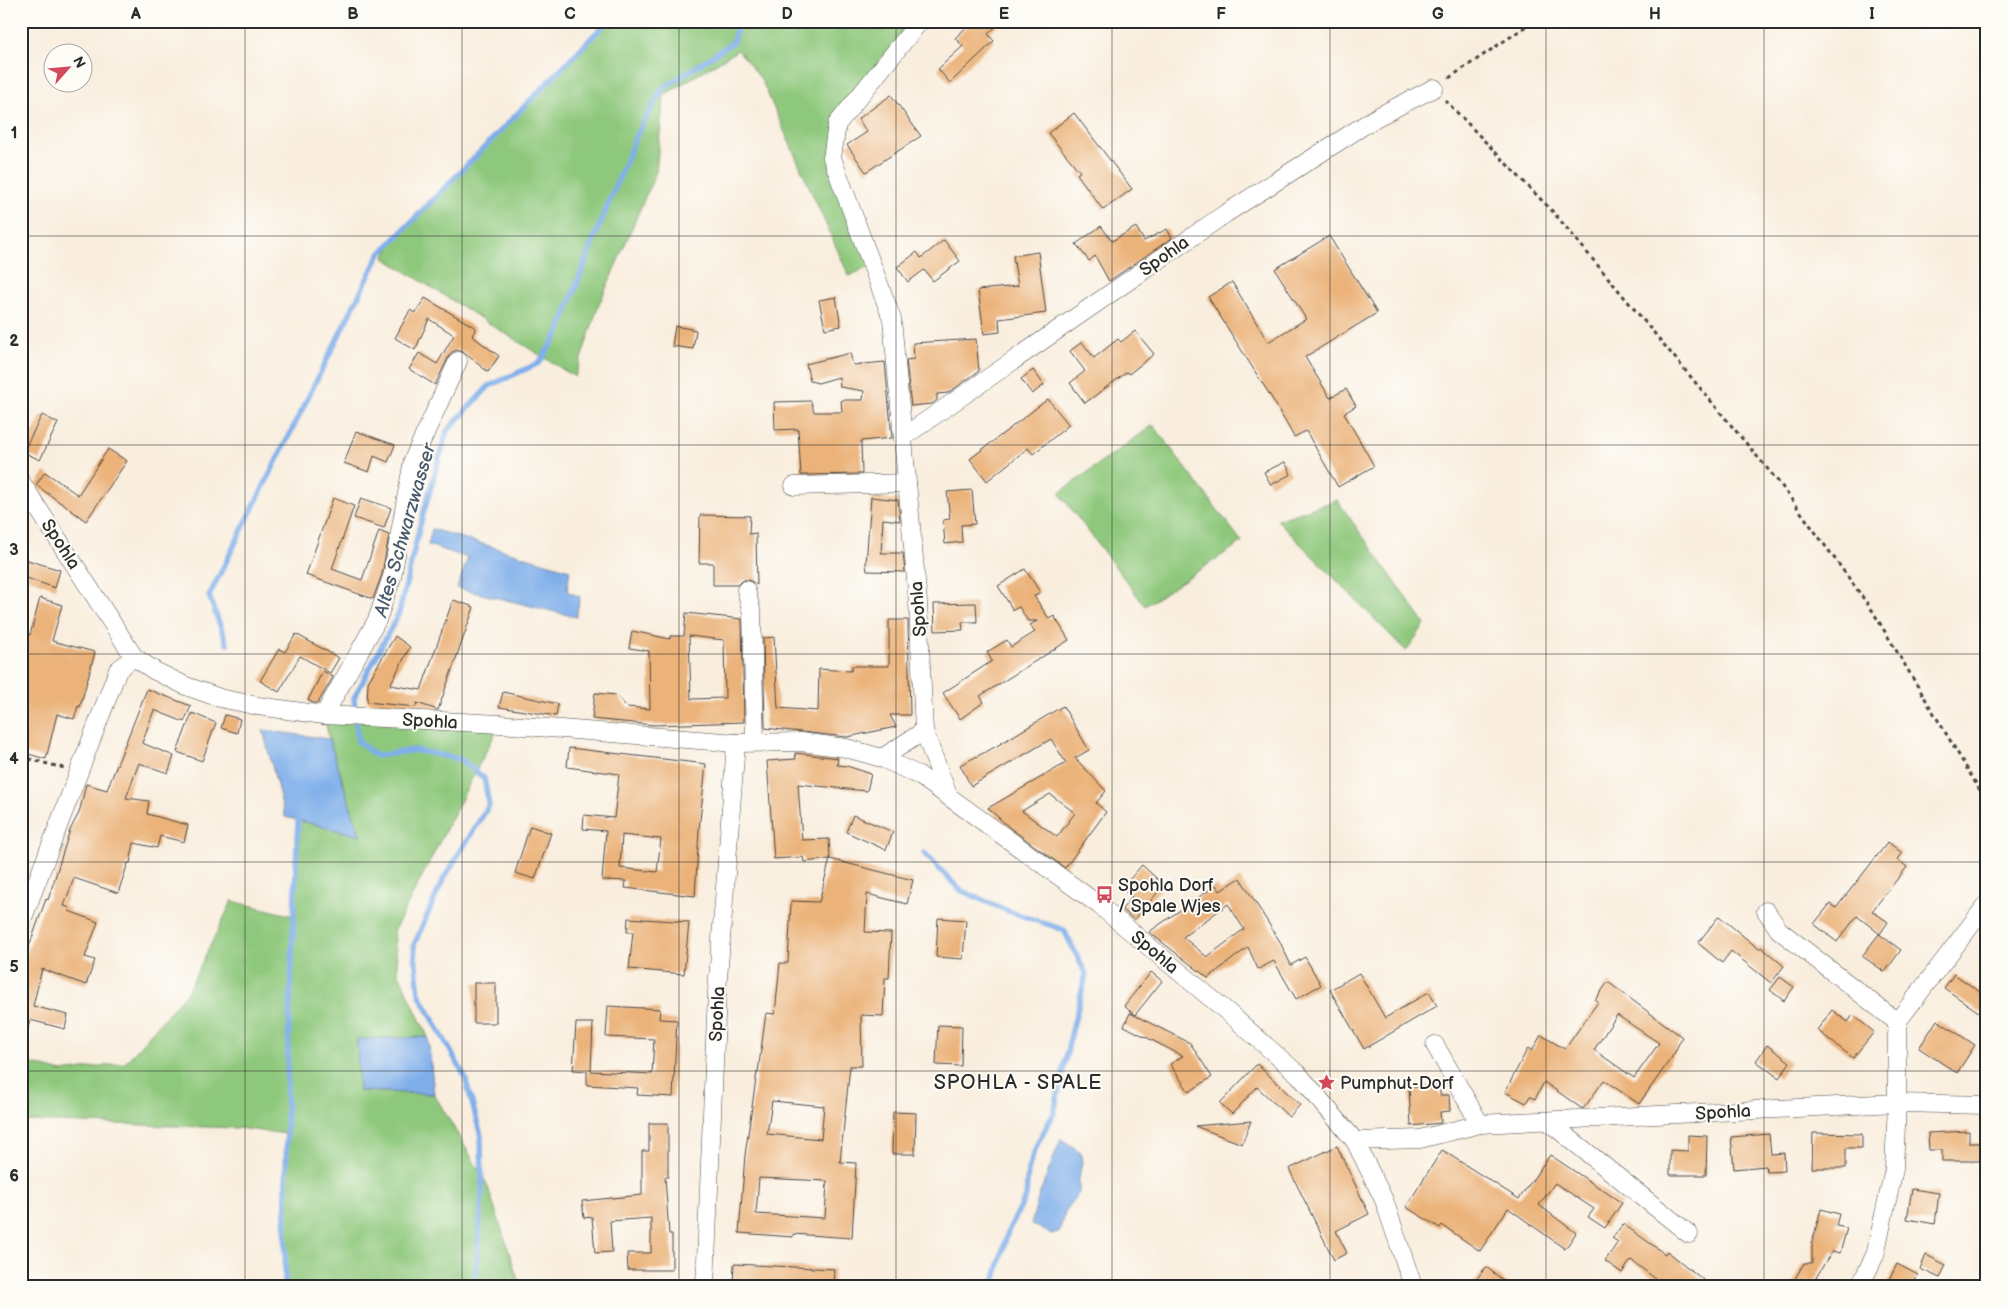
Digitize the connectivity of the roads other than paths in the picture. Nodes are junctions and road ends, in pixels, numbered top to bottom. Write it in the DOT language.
graph roads {
  1 [pos="920,21"];
  2 [pos="1434,88"];
  3 [pos="458,361"];
  4 [pos="903,437"];
  5 [pos="21,482"];
  6 [pos="907,483"];
  7 [pos="794,486"];
  8 [pos="746,590"];
  9 [pos="134,657"];
  10 [pos="332,716"];
  11 [pos="924,731"];
  12 [pos="736,742"];
  13 [pos="755,742"];
  14 [pos="882,758"];
  15 [pos="948,795"];
  16 [pos="1987,904"];
  17 [pos="1766,911"];
  18 [pos="21,923"];
  19 [pos="1897,1022"];
  20 [pos="1434,1045"];
  21 [pos="1897,1103"];
  22 [pos="1987,1105"];
  23 [pos="1549,1122"];
  24 [pos="1480,1124"];
  25 [pos="1355,1141"];
  26 [pos="1689,1234"];
  27 [pos="705,1286"];
  28 [pos="1413,1286"];
  29 [pos="1860,1286"];
  1 -- 4 [label="street, Spohla"];
  2 -- 4 [label="street, Spohla"];
  3 -- 10 [label="street"];
  4 -- 6 [label="street, Spohla"];
  5 -- 9 [label="street, Spohla"];
  6 -- 7 [label="street"];
  6 -- 11 [label="street, Spohla"];
  8 -- 13 [label="street"];
  9 -- 10 [label="street, Spohla"];
  9 -- 18 [label="street"];
  10 -- 12 [label="street, Spohla"];
  11 -- 14 [label="street"];
  11 -- 15 [label="street, Spohla"];
  12 -- 13 [label="street, Spohla"];
  12 -- 27 [label="street, Spohla"];
  13 -- 14 [label="street, Spohla"];
  14 -- 15 [label="street, Spohla"];
  15 -- 25 [label="street, Spohla"];
  16 -- 19 [label="street"];
  17 -- 19 [label="street"];
  19 -- 21 [label="street"];
  20 -- 24 [label="street"];
  21 -- 22 [label="street, Spohla"];
  21 -- 23 [label="street, Spohla"];
  21 -- 29 [label="street"];
  23 -- 24 [label="street, Spohla"];
  23 -- 26 [label="street"];
  24 -- 25 [label="street, Spohla"];
  25 -- 28 [label="street, Spohla"];
}
